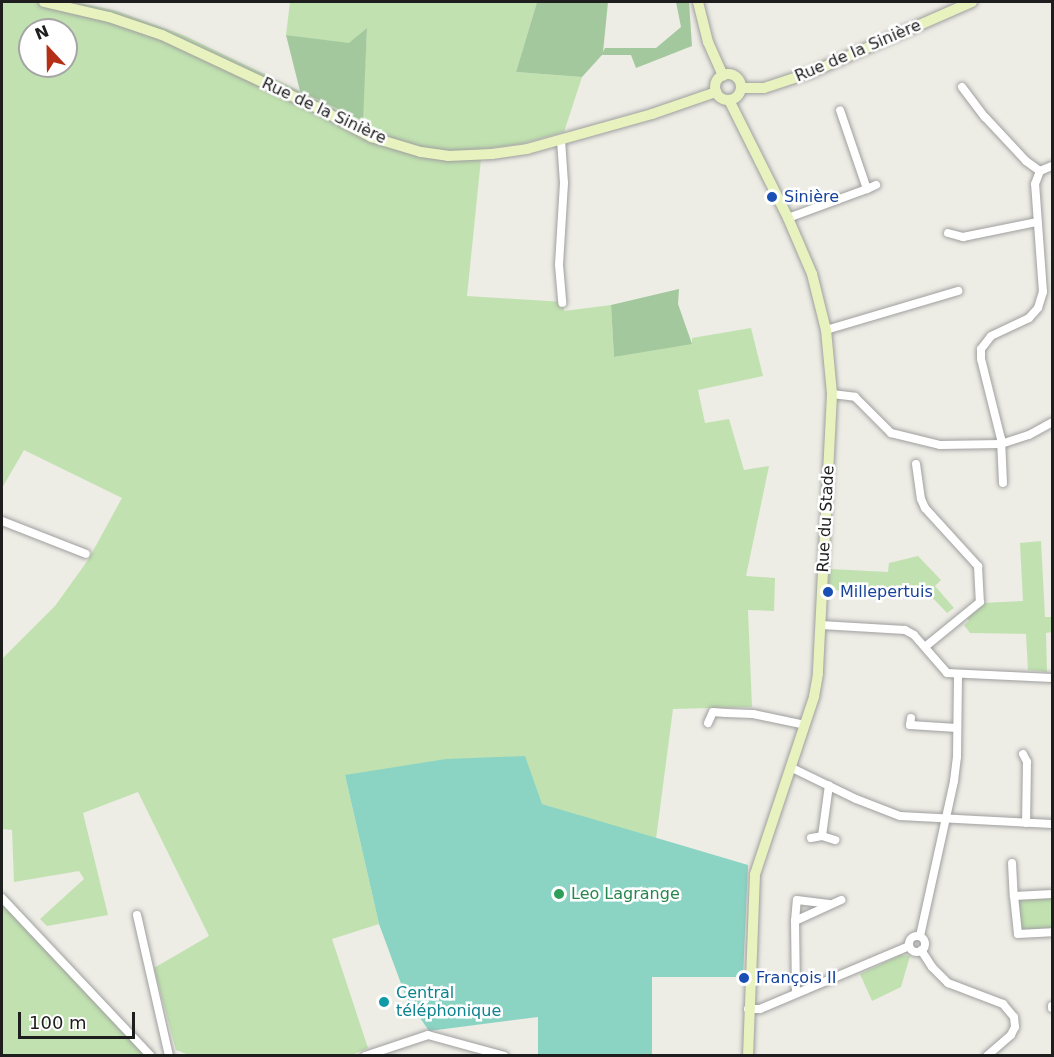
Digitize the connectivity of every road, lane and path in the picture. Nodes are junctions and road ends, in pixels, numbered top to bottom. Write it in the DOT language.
graph roads {
  1 [pos="44,2"];
  2 [pos="698,2"];
  3 [pos="972,2"];
  4 [pos="723,76"];
  5 [pos="962,87"];
  6 [pos="741,88"];
  7 [pos="716,92"];
  8 [pos="729,100"];
  9 [pos="840,110"];
  10 [pos="561,140"];
  11 [pos="1053,166"];
  12 [pos="1040,171"];
  13 [pos="876,185"];
  14 [pos="867,189"];
  15 [pos="788,218"];
  16 [pos="1037,222"];
  17 [pos="948,233"];
  18 [pos="958,291"];
  19 [pos="562,303"];
  20 [pos="826,330"];
  21 [pos="832,394"];
  22 [pos="1053,422"];
  23 [pos="1001,444"];
  24 [pos="916,464"];
  25 [pos="1003,483"];
  26 [pos="2,521"];
  27 [pos="86,554"];
  28 [pos="821,625"];
  29 [pos="925,647"];
  30 [pos="958,674"];
  31 [pos="1053,678"];
  32 [pos="911,718"];
  33 [pos="708,723"];
  34 [pos="805,725"];
  35 [pos="957,728"];
  36 [pos="1023,754"];
  37 [pos="790,767"];
  38 [pos="829,785"];
  39 [pos="945,820"];
  40 [pos="1026,823"];
  41 [pos="1053,824"];
  42 [pos="822,836"];
  43 [pos="811,838"];
  44 [pos="835,840"];
  45 [pos="1012,863"];
  46 [pos="1053,894"];
  47 [pos="1014,896"];
  48 [pos="2,898"];
  49 [pos="841,900"];
  50 [pos="829,904"];
  51 [pos="137,915"];
  52 [pos="795,921"];
  53 [pos="1053,932"];
  54 [pos="920,936"];
  55 [pos="909,946"];
  56 [pos="921,950"];
  57 [pos="796,993"];
  58 [pos="748,1009"];
  59 [pos="485,1053"];
  60 [pos="151,1056"];
  61 [pos="169,1056"];
  62 [pos="365,1056"];
  63 [pos="504,1056"];
  64 [pos="748,1056"];
  65 [pos="987,1056"];
  1 -- 10 [label="street, Rue de la Sinière"];
  2 -- 4 [label="street"];
  3 -- 6 [label="street, Rue de la Sinière"];
  4 -- 6 [label="street"];
  4 -- 7 [label="street"];
  5 -- 12 [label="street"];
  6 -- 8 [label="street"];
  7 -- 8 [label="street"];
  7 -- 10 [label="street, Rue de la Sinière"];
  8 -- 15 [label="street, Rue du Stade"];
  9 -- 14 [label="street"];
  10 -- 19 [label="street"];
  11 -- 12 [label="street"];
  12 -- 16 [label="street"];
  13 -- 14 [label="street"];
  14 -- 15 [label="street"];
  15 -- 20 [label="street, Rue du Stade"];
  16 -- 17 [label="street"];
  16 -- 23 [label="street"];
  18 -- 20 [label="street"];
  20 -- 21 [label="street, Rue du Stade"];
  21 -- 23 [label="street"];
  21 -- 28 [label="street, Rue du Stade"];
  22 -- 23 [label="street"];
  23 -- 25 [label="street"];
  24 -- 29 [label="street"];
  26 -- 27 [label="street"];
  28 -- 29 [label="street"];
  28 -- 34 [label="street, Rue du Stade"];
  29 -- 30 [label="street"];
  30 -- 31 [label="street"];
  30 -- 35 [label="street"];
  32 -- 35 [label="street"];
  33 -- 34 [label="street"];
  34 -- 37 [label="street, Rue du Stade"];
  35 -- 39 [label="street"];
  36 -- 40 [label="street"];
  37 -- 38 [label="street"];
  37 -- 58 [label="street, Rue du Stade"];
  38 -- 39 [label="street"];
  38 -- 42 [label="street"];
  39 -- 40 [label="street"];
  39 -- 54 [label="street"];
  40 -- 41 [label="street"];
  42 -- 43 [label="street"];
  42 -- 44 [label="street"];
  45 -- 47 [label="street"];
  46 -- 47 [label="street"];
  47 -- 53 [label="street"];
  48 -- 60 [label="street"];
  49 -- 50 [label="street"];
  50 -- 52 [label="street"];
  50 -- 52 [label="street"];
  51 -- 61 [label="street"];
  52 -- 57 [label="street"];
  54 -- 55 [label="street"];
  54 -- 56 [label="street"];
  55 -- 56 [label="street"];
  55 -- 57 [label="street"];
  56 -- 65 [label="street"];
  57 -- 58 [label="street"];
  58 -- 64 [label="street, Rue du Stade"];
  59 -- 62 [label="street"];
  59 -- 63 [label="street"];
}
